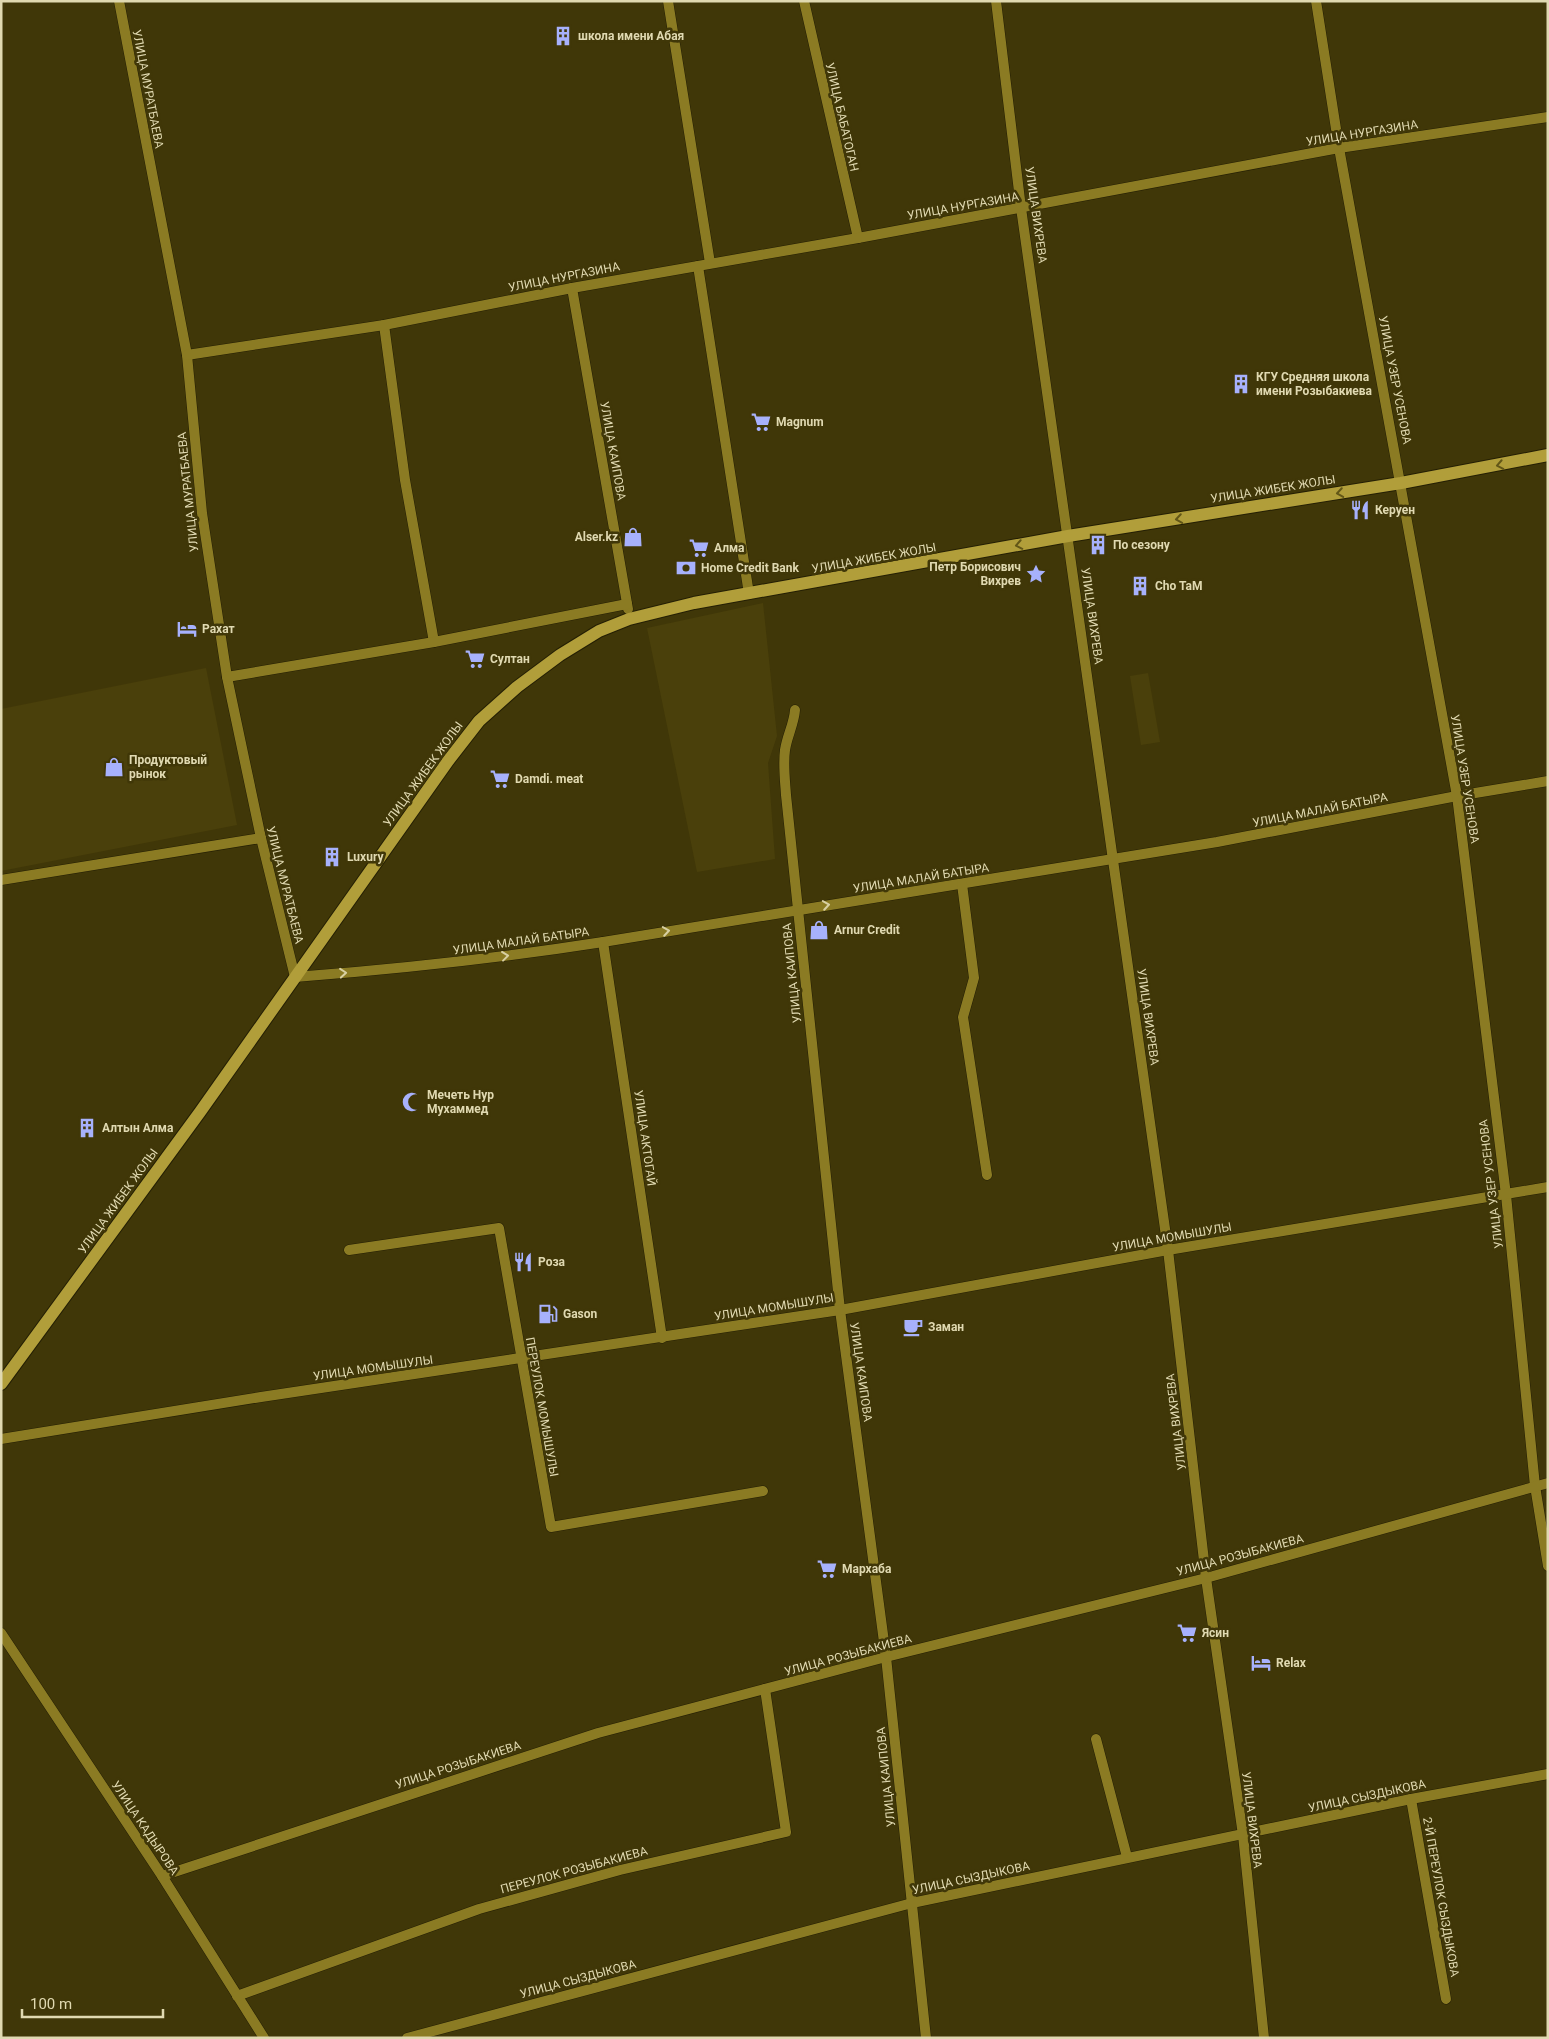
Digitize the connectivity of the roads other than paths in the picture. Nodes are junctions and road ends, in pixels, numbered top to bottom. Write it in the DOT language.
graph roads {
  1 [pos="118,1"];
  2 [pos="668,1"];
  3 [pos="804,1"];
  4 [pos="996,1"];
  5 [pos="1316,1"];
  6 [pos="1548,117"];
  7 [pos="1339,148"];
  8 [pos="1021,208"];
  9 [pos="858,238"];
  10 [pos="710,263"];
  11 [pos="698,266"];
  12 [pos="572,288"];
  13 [pos="384,325"];
  14 [pos="187,355"];
  15 [pos="1548,455"];
  16 [pos="1402,484"];
  17 [pos="1068,536"];
  18 [pos="749,594"];
  19 [pos="627,604"];
  20 [pos="629,620"];
  21 [pos="434,642"];
  22 [pos="227,677"];
  23 [pos="795,710"];
  24 [pos="1548,780"];
  25 [pos="1457,796"];
  26 [pos="260,838"];
  27 [pos="1114,860"];
  28 [pos="1,880"];
  29 [pos="962,884"];
  30 [pos="798,909"];
  31 [pos="603,942"];
  32 [pos="295,977"];
  33 [pos="988,1175"];
  34 [pos="1548,1187"];
  35 [pos="1506,1195"];
  36 [pos="349,1250"];
  37 [pos="1168,1250"];
  38 [pos="840,1310"];
  39 [pos="662,1338"];
  40 [pos="521,1358"];
  41 [pos="1,1384"];
  42 [pos="1,1439"];
  43 [pos="1548,1482"];
  44 [pos="1535,1486"];
  45 [pos="763,1491"];
  46 [pos="1548,1566"];
  47 [pos="1206,1578"];
  48 [pos="1,1633"];
  49 [pos="886,1657"];
  50 [pos="766,1689"];
  51 [pos="1096,1739"];
  52 [pos="1548,1774"];
  53 [pos="1411,1799"];
  54 [pos="1243,1835"];
  55 [pos="1127,1857"];
  56 [pos="162,1876"];
  57 [pos="912,1904"];
  58 [pos="237,1996"];
  59 [pos="1446,1999"];
  60 [pos="264,2038"];
  61 [pos="407,2038"];
  62 [pos="926,2038"];
  63 [pos="1264,2038"];
  1 -- 14 [label="street, УЛИЦА МУРАТБАЕВА"];
  2 -- 10 [label="street"];
  3 -- 9 [label="street, УЛИЦА БАБАТОГАН"];
  4 -- 8 [label="street, УЛИЦА ВИХРЕВА"];
  5 -- 7 [label="street, УЛИЦА УЗЕР УСЕНОВА"];
  6 -- 7 [label="street, УЛИЦА НУРГАЗИНА"];
  7 -- 8 [label="street, УЛИЦА НУРГАЗИНА"];
  7 -- 16 [label="street, УЛИЦА УЗЕР УСЕНОВА"];
  8 -- 9 [label="street, УЛИЦА НУРГАЗИНА"];
  8 -- 17 [label="street, УЛИЦА ВИХРЕВА"];
  9 -- 10 [label="street, УЛИЦА НУРГАЗИНА"];
  10 -- 11 [label="street, УЛИЦА НУРГАЗИНА"];
  11 -- 12 [label="street, УЛИЦА НУРГАЗИНА"];
  11 -- 18 [label="street"];
  12 -- 13 [label="street, УЛИЦА НУРГАЗИНА"];
  12 -- 19 [label="street, УЛИЦА КАИПОВА"];
  13 -- 14 [label="street, УЛИЦА НУРГАЗИНА"];
  13 -- 21 [label="street"];
  14 -- 22 [label="street, УЛИЦА МУРАТБАЕВА"];
  15 -- 16 [label="main road, УЛИЦА ЖИБЕК ЖОЛЫ, one-way"];
  16 -- 17 [label="main road, УЛИЦА ЖИБЕК ЖОЛЫ, one-way"];
  16 -- 25 [label="street, УЛИЦА УЗЕР УСЕНОВА"];
  17 -- 18 [label="main road, УЛИЦА ЖИБЕК ЖОЛЫ, one-way"];
  17 -- 27 [label="street, УЛИЦА ВИХРЕВА"];
  18 -- 20 [label="main road, УЛИЦА ЖИБЕК ЖОЛЫ"];
  19 -- 20 [label="street, УЛИЦА КАИПОВА"];
  19 -- 21 [label="street"];
  20 -- 32 [label="main road, УЛИЦА ЖИБЕК ЖОЛЫ"];
  21 -- 22 [label="street"];
  22 -- 26 [label="street, УЛИЦА МУРАТБАЕВА"];
  23 -- 30 [label="street, УЛИЦА КАИПОВА"];
  24 -- 25 [label="street, УЛИЦА МАЛАЙ БАТЫРА"];
  25 -- 27 [label="street, УЛИЦА МАЛАЙ БАТЫРА"];
  25 -- 35 [label="street, УЛИЦА УЗЕР УСЕНОВА"];
  26 -- 28 [label="street"];
  26 -- 32 [label="street, УЛИЦА МУРАТБАЕВА"];
  27 -- 29 [label="street, УЛИЦА МАЛАЙ БАТЫРА"];
  27 -- 37 [label="street, УЛИЦА ВИХРЕВА"];
  30 -- 29 [label="street, УЛИЦА МАЛАЙ БАТЫРА, one-way"];
  29 -- 33 [label="street"];
  31 -- 30 [label="street, УЛИЦА МАЛАЙ БАТЫРА, one-way"];
  30 -- 38 [label="street, УЛИЦА КАИПОВА"];
  32 -- 31 [label="street, УЛИЦА МАЛАЙ БАТЫРА, one-way"];
  31 -- 39 [label="street, УЛИЦА АКТОГАЙ"];
  32 -- 41 [label="main road, УЛИЦА ЖИБЕК ЖОЛЫ"];
  34 -- 35 [label="street, УЛИЦА МОМЫШУЛЫ"];
  35 -- 37 [label="street, УЛИЦА МОМЫШУЛЫ"];
  35 -- 44 [label="street, УЛИЦА УЗЕР УСЕНОВА"];
  36 -- 40 [label="street, ПЕРЕУЛОК МОМЫШУЛЫ"];
  37 -- 38 [label="street, УЛИЦА МОМЫШУЛЫ"];
  37 -- 47 [label="street, УЛИЦА ВИХРЕВА"];
  38 -- 39 [label="street, УЛИЦА МОМЫШУЛЫ"];
  38 -- 49 [label="street, УЛИЦА КАИПОВА"];
  39 -- 40 [label="street, УЛИЦА МОМЫШУЛЫ"];
  40 -- 42 [label="street, УЛИЦА МОМЫШУЛЫ"];
  40 -- 45 [label="street, ПЕРЕУЛОК МОМЫШУЛЫ"];
  43 -- 44 [label="street, УЛИЦА РОЗЫБАКИЕВА"];
  44 -- 46 [label="street, УЛИЦА УЗЕР УСЕНОВА"];
  44 -- 47 [label="street, УЛИЦА РОЗЫБАКИЕВА"];
  47 -- 49 [label="street, УЛИЦА РОЗЫБАКИЕВА"];
  47 -- 54 [label="street, УЛИЦА ВИХРЕВА"];
  48 -- 56 [label="street, УЛИЦА КАДЫРОВА"];
  49 -- 50 [label="street, УЛИЦА РОЗЫБАКИЕВА"];
  49 -- 57 [label="street, УЛИЦА КАИПОВА"];
  50 -- 56 [label="street, УЛИЦА РОЗЫБАКИЕВА"];
  50 -- 58 [label="street, ПЕРЕУЛОК РОЗЫБАКИЕВА"];
  51 -- 55 [label="street"];
  52 -- 53 [label="street, УЛИЦА СЫЗДЫКОВА"];
  53 -- 54 [label="street, УЛИЦА СЫЗДЫКОВА"];
  53 -- 59 [label="street, 2-Й ПЕРЕУЛОК СЫЗДЫКОВА"];
  54 -- 55 [label="street, УЛИЦА СЫЗДЫКОВА"];
  54 -- 63 [label="street, УЛИЦА ВИХРЕВА"];
  55 -- 57 [label="street, УЛИЦА СЫЗДЫКОВА"];
  56 -- 58 [label="street, УЛИЦА КАДЫРОВА"];
  57 -- 61 [label="street, УЛИЦА СЫЗДЫКОВА"];
  57 -- 62 [label="street, УЛИЦА КАИПОВА"];
  58 -- 60 [label="street, УЛИЦА КАДЫРОВА"];
}
